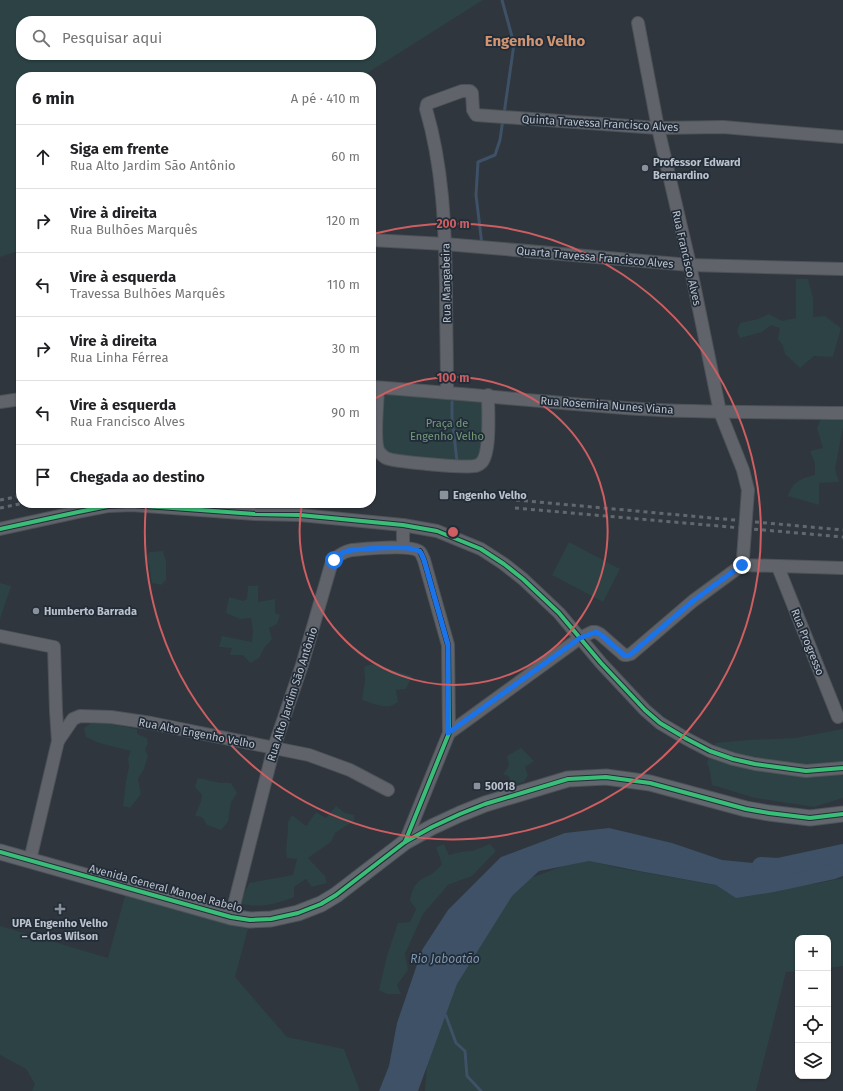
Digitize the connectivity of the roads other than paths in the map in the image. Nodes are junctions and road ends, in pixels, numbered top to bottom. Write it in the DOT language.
graph roads {
  1 [pos="638,23"];
  2 [pos="427,104"];
  3 [pos="658,128"];
  4 [pos="843,138"];
  5 [pos="376,240"];
  6 [pos="445,244"];
  7 [pos="690,265"];
  8 [pos="843,269"];
  9 [pos="376,387"];
  10 [pos="447,393"];
  11 [pos="488,395"];
  12 [pos="16,400"];
  13 [pos="0,402"];
  14 [pos="720,412"];
  15 [pos="843,413"];
  16 [pos="376,443"];
  17 [pos="98,508"];
  18 [pos="173,508"];
  19 [pos="403,524"];
  20 [pos="0,529"];
  21 [pos="403,547"];
  22 [pos="742,561"];
  23 [pos="778,567"];
  24 [pos="843,568"];
  25 [pos="0,636"];
  26 [pos="580,638"];
  27 [pos="838,717"];
  28 [pos="448,733"];
  29 [pos="58,741"];
  30 [pos="274,747"];
  31 [pos="843,768"];
  32 [pos="388,790"];
  33 [pos="843,814"];
  34 [pos="405,842"];
  35 [pos="1,856"];
  36 [pos="30,860"];
  37 [pos="231,917"];
  1 -- 3 [label="street, Rua Francisco Alves"];
  2 -- 3 [label="street, Quinta Travessa Francisco Alves"];
  2 -- 6 [label="street, Rua Mangabeira"];
  3 -- 4 [label="street, Quinta Travessa Francisco Alves"];
  3 -- 7 [label="street, Rua Francisco Alves"];
  5 -- 6 [label="street, Quarta Travessa Francisco Alves"];
  6 -- 7 [label="street, Quarta Travessa Francisco Alves"];
  6 -- 10 [label="street, Rua Mangabeira"];
  7 -- 8 [label="street, Quarta Travessa Francisco Alves"];
  7 -- 14 [label="street, Rua Francisco Alves"];
  9 -- 10 [label="street, Rua Rosemira Nunes Viana"];
  10 -- 11 [label="street, Rua Rosemira Nunes Viana"];
  11 -- 14 [label="street, Rua Rosemira Nunes Viana"];
  11 -- 16 [label="street"];
  12 -- 13 [label="street"];
  14 -- 15 [label="street, Rua Rosemira Nunes Viana"];
  14 -- 22 [label="street, Rua Francisco Alves, bridge"];
  17 -- 20 [label="street"];
  18 -- 19 [label="street"];
  19 -- 21 [label="street"];
  19 -- 26 [label="street"];
  21 -- 28 [label="street, Rua Alto Jardim São Antônio"];
  21 -- 30 [label="street, Rua Alto Jardim São Antônio"];
  22 -- 23 [label="street"];
  22 -- 26 [label="street"];
  23 -- 24 [label="street"];
  23 -- 27 [label="street, Rua Progresso"];
  25 -- 29 [label="street"];
  26 -- 28 [label="street"];
  26 -- 31 [label="street"];
  28 -- 34 [label="street"];
  29 -- 30 [label="street, Rua Alto Engenho Velho"];
  29 -- 36 [label="street"];
  30 -- 32 [label="street, Rua Alto Engenho Velho"];
  30 -- 37 [label="street, Rua Alto Jardim São Antônio"];
  33 -- 34 [label="main road, Avenida General Manoel Rabelo"];
  34 -- 37 [label="main road, Avenida General Manoel Rabelo"];
  35 -- 36 [label="main road, Avenida General Manoel Rabelo"];
  36 -- 37 [label="main road, Avenida General Manoel Rabelo"];
}
